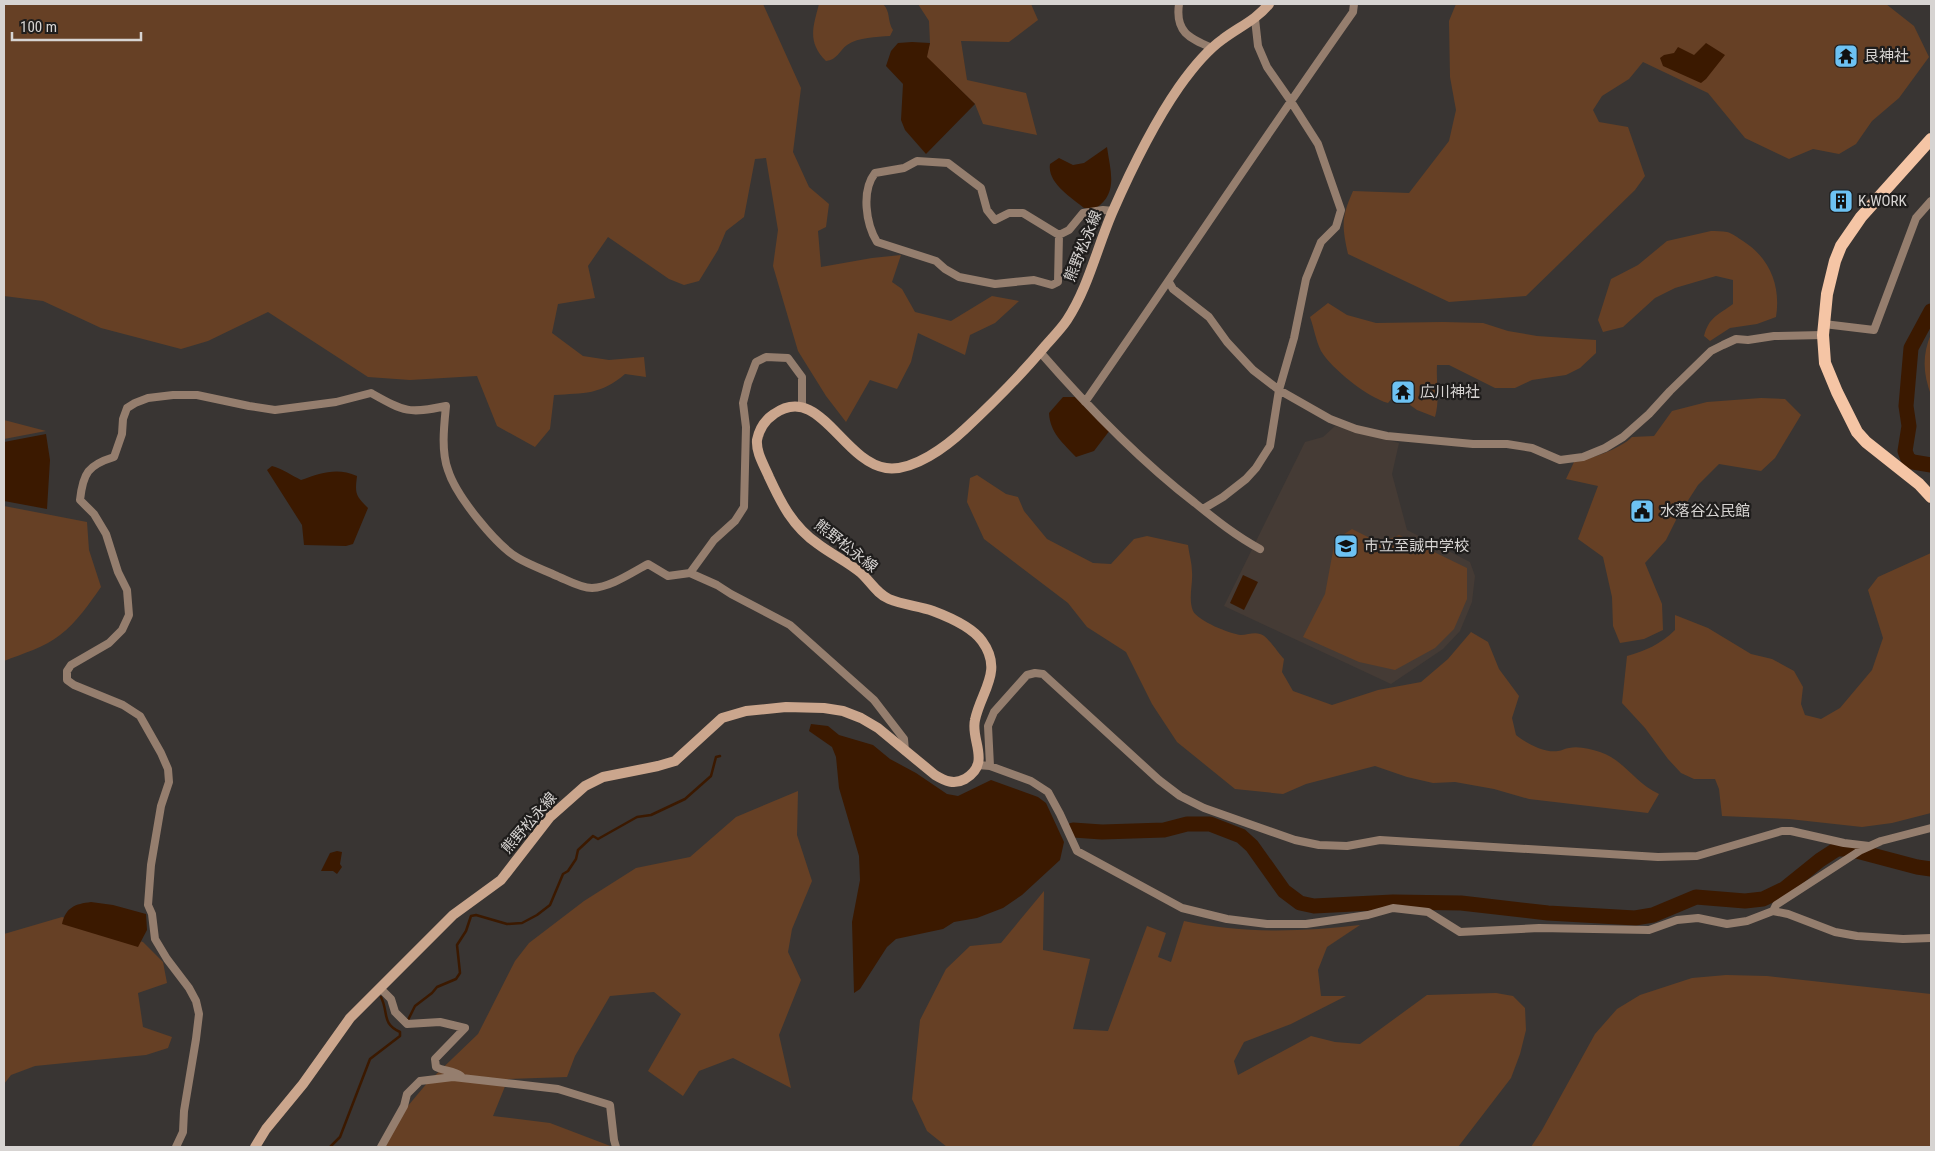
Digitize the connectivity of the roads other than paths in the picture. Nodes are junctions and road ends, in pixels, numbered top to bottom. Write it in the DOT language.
graph roads {
  1 [pos="1179,4"];
  2 [pos="1269,4"];
  3 [pos="1354,4"];
  4 [pos="1255,19"];
  5 [pos="1212,48"];
  6 [pos="1290,100"];
  7 [pos="1931,139"];
  8 [pos="1931,201"];
  9 [pos="1113,211"];
  10 [pos="1059,235"];
  11 [pos="1169,282"];
  12 [pos="1823,329"];
  13 [pos="1040,352"];
  14 [pos="1279,390"];
  15 [pos="1086,402"];
  16 [pos="802,407"];
  17 [pos="746,427"];
  18 [pos="761,428"];
  19 [pos="1931,497"];
  20 [pos="1203,509"];
  21 [pos="1260,549"];
  22 [pos="690,573"];
  23 [pos="904,751"];
  24 [pos="978,765"];
  25 [pos="990,766"];
  26 [pos="1931,828"];
  27 [pos="1869,846"];
  28 [pos="1773,911"];
  29 [pos="1931,938"];
  30 [pos="380,988"];
  31 [pos="465,1079"];
  32 [pos="176,1147"];
  33 [pos="255,1147"];
  34 [pos="381,1147"];
  35 [pos="616,1147"];
  1 -- 5 [label="street"];
  2 -- 4 [label="main road, 熊野松永線"];
  3 -- 6 [label="street"];
  4 -- 5 [label="main road, 熊野松永線"];
  4 -- 6 [label="street"];
  5 -- 9 [label="main road, 熊野松永線"];
  6 -- 11 [label="street"];
  6 -- 14 [label="street"];
  7 -- 12 [label="main road"];
  8 -- 12 [label="street"];
  9 -- 10 [label="street"];
  9 -- 13 [label="main road, 熊野松永線"];
  10 -- 10 [label="street"];
  11 -- 14 [label="street"];
  11 -- 15 [label="street"];
  12 -- 14 [label="street"];
  12 -- 19 [label="main road"];
  13 -- 15 [label="street"];
  13 -- 16 [label="main road, 熊野松永線"];
  14 -- 20 [label="street"];
  15 -- 20 [label="street"];
  16 -- 17 [label="street"];
  16 -- 18 [label="main road"];
  17 -- 18 [label="street"];
  17 -- 22 [label="street"];
  18 -- 24 [label="main road, 熊野松永線"];
  20 -- 21 [label="street"];
  22 -- 23 [label="street"];
  22 -- 32 [label="street"];
  23 -- 24 [label="main road, 熊野松永線"];
  23 -- 30 [label="main road, 熊野松永線"];
  24 -- 25 [label="street"];
  25 -- 27 [label="street"];
  25 -- 28 [label="street"];
  26 -- 27 [label="street"];
  27 -- 28 [label="street"];
  28 -- 29 [label="street"];
  30 -- 31 [label="street"];
  30 -- 33 [label="main road, 熊野松永線"];
  31 -- 34 [label="street"];
  31 -- 35 [label="street"];
}
